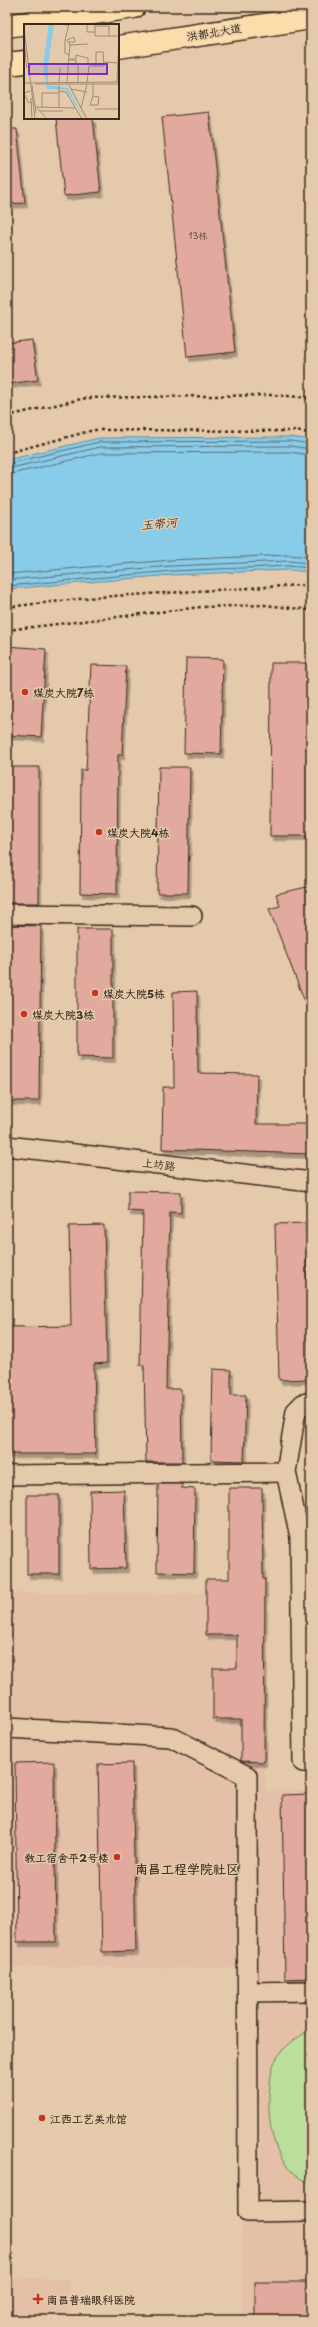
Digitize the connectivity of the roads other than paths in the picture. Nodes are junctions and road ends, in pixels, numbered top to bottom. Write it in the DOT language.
graph roads {
  1 [pos="134,7"];
  2 [pos="311,18"];
  3 [pos="7,26"];
  4 [pos="119,47"];
  5 [pos="24,62"];
  6 [pos="7,64"];
  7 [pos="7,914"];
  8 [pos="192,916"];
  9 [pos="7,1146"];
  10 [pos="311,1182"];
  11 [pos="311,1402"];
  12 [pos="286,1472"];
  13 [pos="7,1475"];
  14 [pos="7,1728"];
  15 [pos="311,1762"];
  16 [pos="311,1991"];
  17 [pos="248,1992"];
  18 [pos="311,2211"];
  1 -- 3 [label="main road"];
  2 -- 4 [label="main road, 洪都北大道"];
  5 -- 6 [label="main road"];
  7 -- 8 [label="street"];
  9 -- 10 [label="street, 上坊路"];
  11 -- 12 [label="street"];
  12 -- 13 [label="street"];
  12 -- 15 [label="street"];
  14 -- 17 [label="street"];
  16 -- 17 [label="street"];
  17 -- 18 [label="street"];
}
